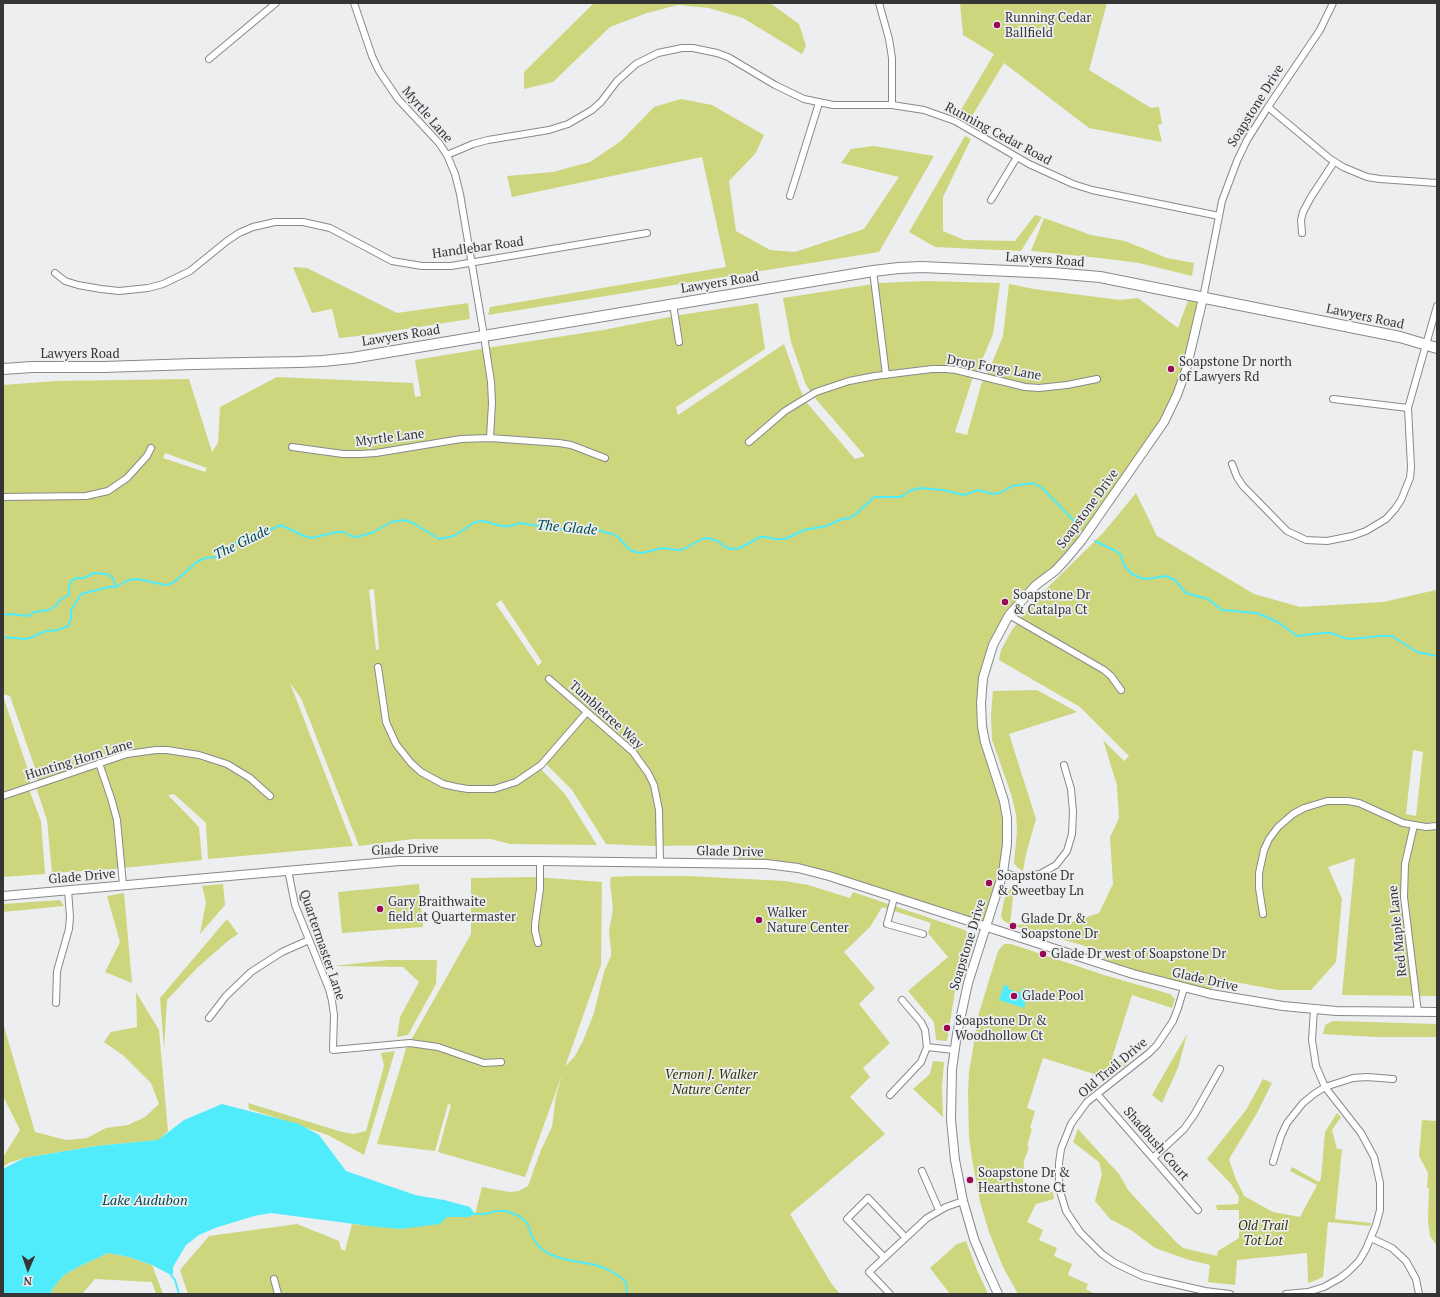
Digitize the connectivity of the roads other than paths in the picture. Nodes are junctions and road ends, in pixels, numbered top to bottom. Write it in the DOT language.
graph roads {
  1 [pos="276,3"];
  2 [pos="354,3"];
  3 [pos="879,3"];
  4 [pos="1333,3"];
  5 [pos="209,59"];
  6 [pos="819,103"];
  7 [pos="892,105"];
  8 [pos="1268,107"];
  9 [pos="447,155"];
  10 [pos="1017,157"];
  11 [pos="1334,162"];
  12 [pos="1437,183"];
  13 [pos="790,196"];
  14 [pos="991,200"];
  15 [pos="1219,216"];
  16 [pos="647,233"];
  17 [pos="1302,233"];
  18 [pos="472,262"];
  19 [pos="873,271"];
  20 [pos="55,273"];
  21 [pos="1203,298"];
  22 [pos="673,304"];
  23 [pos="1437,306"];
  24 [pos="484,336"];
  25 [pos="679,342"];
  26 [pos="1426,344"];
  27 [pos="1437,348"];
  28 [pos="3,369"];
  29 [pos="886,375"];
  30 [pos="1097,378"];
  31 [pos="1333,399"];
  32 [pos="1408,408"];
  33 [pos="490,438"];
  34 [pos="749,442"];
  35 [pos="292,447"];
  36 [pos="151,448"];
  37 [pos="605,458"];
  38 [pos="1232,464"];
  39 [pos="3,497"];
  40 [pos="1010,615"];
  41 [pos="378,667"];
  42 [pos="549,679"];
  43 [pos="1121,690"];
  44 [pos="588,712"];
  45 [pos="99,763"];
  46 [pos="1064,765"];
  47 [pos="3,796"];
  48 [pos="270,796"];
  49 [pos="1414,825"];
  50 [pos="1437,826"];
  51 [pos="540,861"];
  52 [pos="660,862"];
  53 [pos="288,870"];
  54 [pos="1003,873"];
  55 [pos="123,885"];
  56 [pos="68,890"];
  57 [pos="3,896"];
  58 [pos="894,898"];
  59 [pos="1263,914"];
  60 [pos="985,927"];
  61 [pos="923,934"];
  62 [pos="309,940"];
  63 [pos="538,943"];
  64 [pos="1184,988"];
  65 [pos="902,1000"];
  66 [pos="56,1003"];
  67 [pos="1314,1009"];
  68 [pos="1418,1012"];
  69 [pos="1437,1012"];
  70 [pos="209,1018"];
  71 [pos="927,1047"];
  72 [pos="954,1050"];
  73 [pos="501,1062"];
  74 [pos="1220,1069"];
  75 [pos="1393,1079"];
  76 [pos="1325,1087"];
  77 [pos="1097,1094"];
  78 [pos="890,1095"];
  79 [pos="1153,1158"];
  80 [pos="1273,1162"];
  81 [pos="922,1171"];
  82 [pos="963,1201"];
  83 [pos="939,1210"];
  84 [pos="1198,1210"];
  85 [pos="905,1237"];
  86 [pos="1371,1238"];
  87 [pos="884,1257"];
  88 [pos="274,1279"];
  89 [pos="278,1294"];
  90 [pos="890,1294"];
  91 [pos="998,1294"];
  92 [pos="1230,1294"];
  93 [pos="1286,1294"];
  94 [pos="1419,1294"];
  1 -- 5 [label="street"];
  2 -- 9 [label="street, Myrtle Lane"];
  3 -- 7 [label="street"];
  4 -- 8 [label="street, Soapstone Drive"];
  6 -- 7 [label="street, Running Cedar Road"];
  6 -- 9 [label="street, Running Cedar Road"];
  6 -- 13 [label="street"];
  7 -- 10 [label="street, Running Cedar Road"];
  8 -- 11 [label="street"];
  8 -- 15 [label="street, Soapstone Drive"];
  9 -- 18 [label="street, Myrtle Lane"];
  10 -- 14 [label="street"];
  10 -- 15 [label="street, Running Cedar Road"];
  11 -- 12 [label="street"];
  11 -- 17 [label="street"];
  15 -- 21 [label="street, Soapstone Drive"];
  16 -- 18 [label="street, Handlebar Road"];
  18 -- 20 [label="street, Handlebar Road"];
  18 -- 24 [label="street, Myrtle Lane"];
  19 -- 21 [label="main road, Lawyers Road"];
  19 -- 22 [label="main road, Lawyers Road"];
  19 -- 29 [label="street"];
  21 -- 26 [label="main road, Lawyers Road"];
  21 -- 40 [label="street, Soapstone Drive"];
  22 -- 24 [label="main road, Lawyers Road"];
  22 -- 25 [label="street"];
  23 -- 26 [label="street"];
  24 -- 28 [label="main road, Lawyers Road"];
  24 -- 33 [label="street, Myrtle Lane"];
  26 -- 27 [label="main road, Lawyers Road"];
  26 -- 32 [label="street"];
  29 -- 30 [label="street, Drop Forge Lane"];
  29 -- 34 [label="street, Drop Forge Lane"];
  31 -- 32 [label="street"];
  32 -- 38 [label="street"];
  33 -- 35 [label="street, Myrtle Lane"];
  33 -- 37 [label="street, Myrtle Lane"];
  36 -- 39 [label="street"];
  40 -- 43 [label="street"];
  40 -- 54 [label="street, Soapstone Drive"];
  41 -- 44 [label="street"];
  42 -- 44 [label="street, Tumbletree Way"];
  44 -- 52 [label="street, Tumbletree Way"];
  45 -- 47 [label="street, Hunting Horn Lane"];
  45 -- 48 [label="street, Hunting Horn Lane"];
  45 -- 55 [label="street"];
  46 -- 54 [label="street"];
  49 -- 50 [label="street"];
  49 -- 59 [label="street"];
  49 -- 68 [label="street, Red Maple Lane"];
  51 -- 52 [label="street, Glade Drive"];
  51 -- 53 [label="street, Glade Drive"];
  51 -- 63 [label="street"];
  52 -- 58 [label="street, Glade Drive"];
  53 -- 55 [label="street, Glade Drive"];
  53 -- 62 [label="street, Quartermaster Lane"];
  54 -- 60 [label="street, Soapstone Drive"];
  55 -- 56 [label="street, Glade Drive"];
  56 -- 57 [label="street, Glade Drive"];
  56 -- 66 [label="street"];
  58 -- 60 [label="street, Glade Drive"];
  58 -- 61 [label="street"];
  60 -- 64 [label="street, Glade Drive"];
  60 -- 72 [label="street, Soapstone Drive"];
  62 -- 70 [label="street"];
  62 -- 73 [label="street, Quartermaster Lane"];
  64 -- 67 [label="street, Glade Drive"];
  64 -- 77 [label="street, Old Trail Drive"];
  65 -- 71 [label="street"];
  67 -- 68 [label="street, Glade Drive"];
  67 -- 76 [label="street"];
  68 -- 69 [label="street, Glade Drive"];
  71 -- 72 [label="street"];
  71 -- 78 [label="street"];
  72 -- 82 [label="street, Soapstone Drive"];
  74 -- 79 [label="street"];
  75 -- 76 [label="street"];
  76 -- 80 [label="street"];
  76 -- 86 [label="street"];
  77 -- 79 [label="street, Shadbush Court"];
  77 -- 92 [label="street, Old Trail Drive"];
  79 -- 84 [label="street, Shadbush Court"];
  81 -- 83 [label="street"];
  82 -- 83 [label="street"];
  82 -- 91 [label="street, Soapstone Drive"];
  83 -- 85 [label="street"];
  85 -- 87 [label="street"];
  85 -- 87 [label="street"];
  86 -- 93 [label="street"];
  86 -- 94 [label="street"];
  87 -- 90 [label="street"];
  88 -- 89 [label="street"];
}
